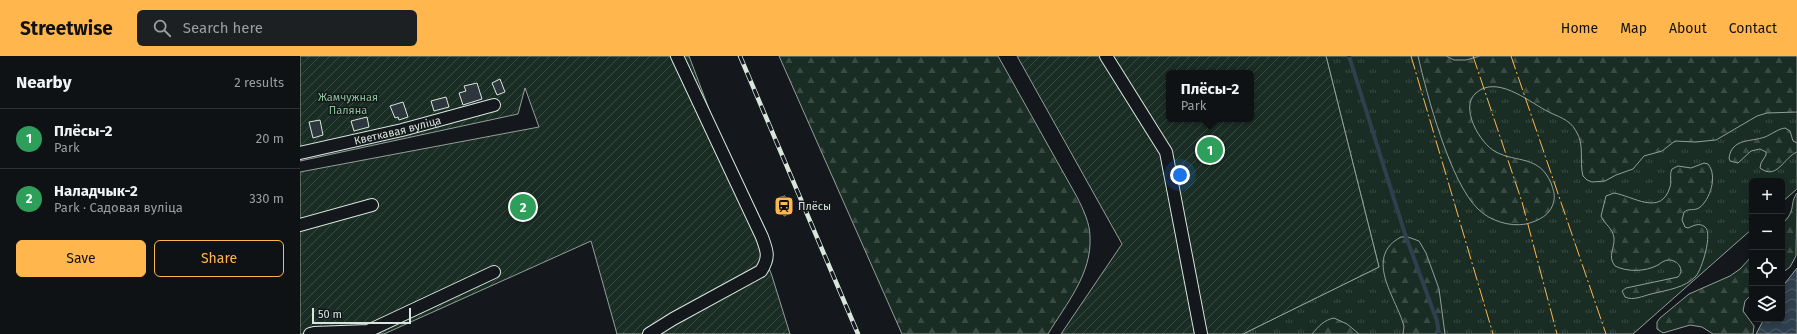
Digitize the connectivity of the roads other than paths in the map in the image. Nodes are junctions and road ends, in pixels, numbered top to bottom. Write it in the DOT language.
graph roads {
  1 [pos="677,56"];
  2 [pos="1106,56"];
  3 [pos="494,105"];
  4 [pos="300,153"];
  5 [pos="372,205"];
  6 [pos="300,225"];
  7 [pos="494,272"];
  8 [pos="310,334"];
  9 [pos="649,334"];
  10 [pos="1201,334"];
  1 -- 9 [label="street"];
  2 -- 10 [label="street"];
  3 -- 4 [label="street, Кветкавая вуліца"];
  5 -- 6 [label="street"];
  7 -- 8 [label="street"];
}
